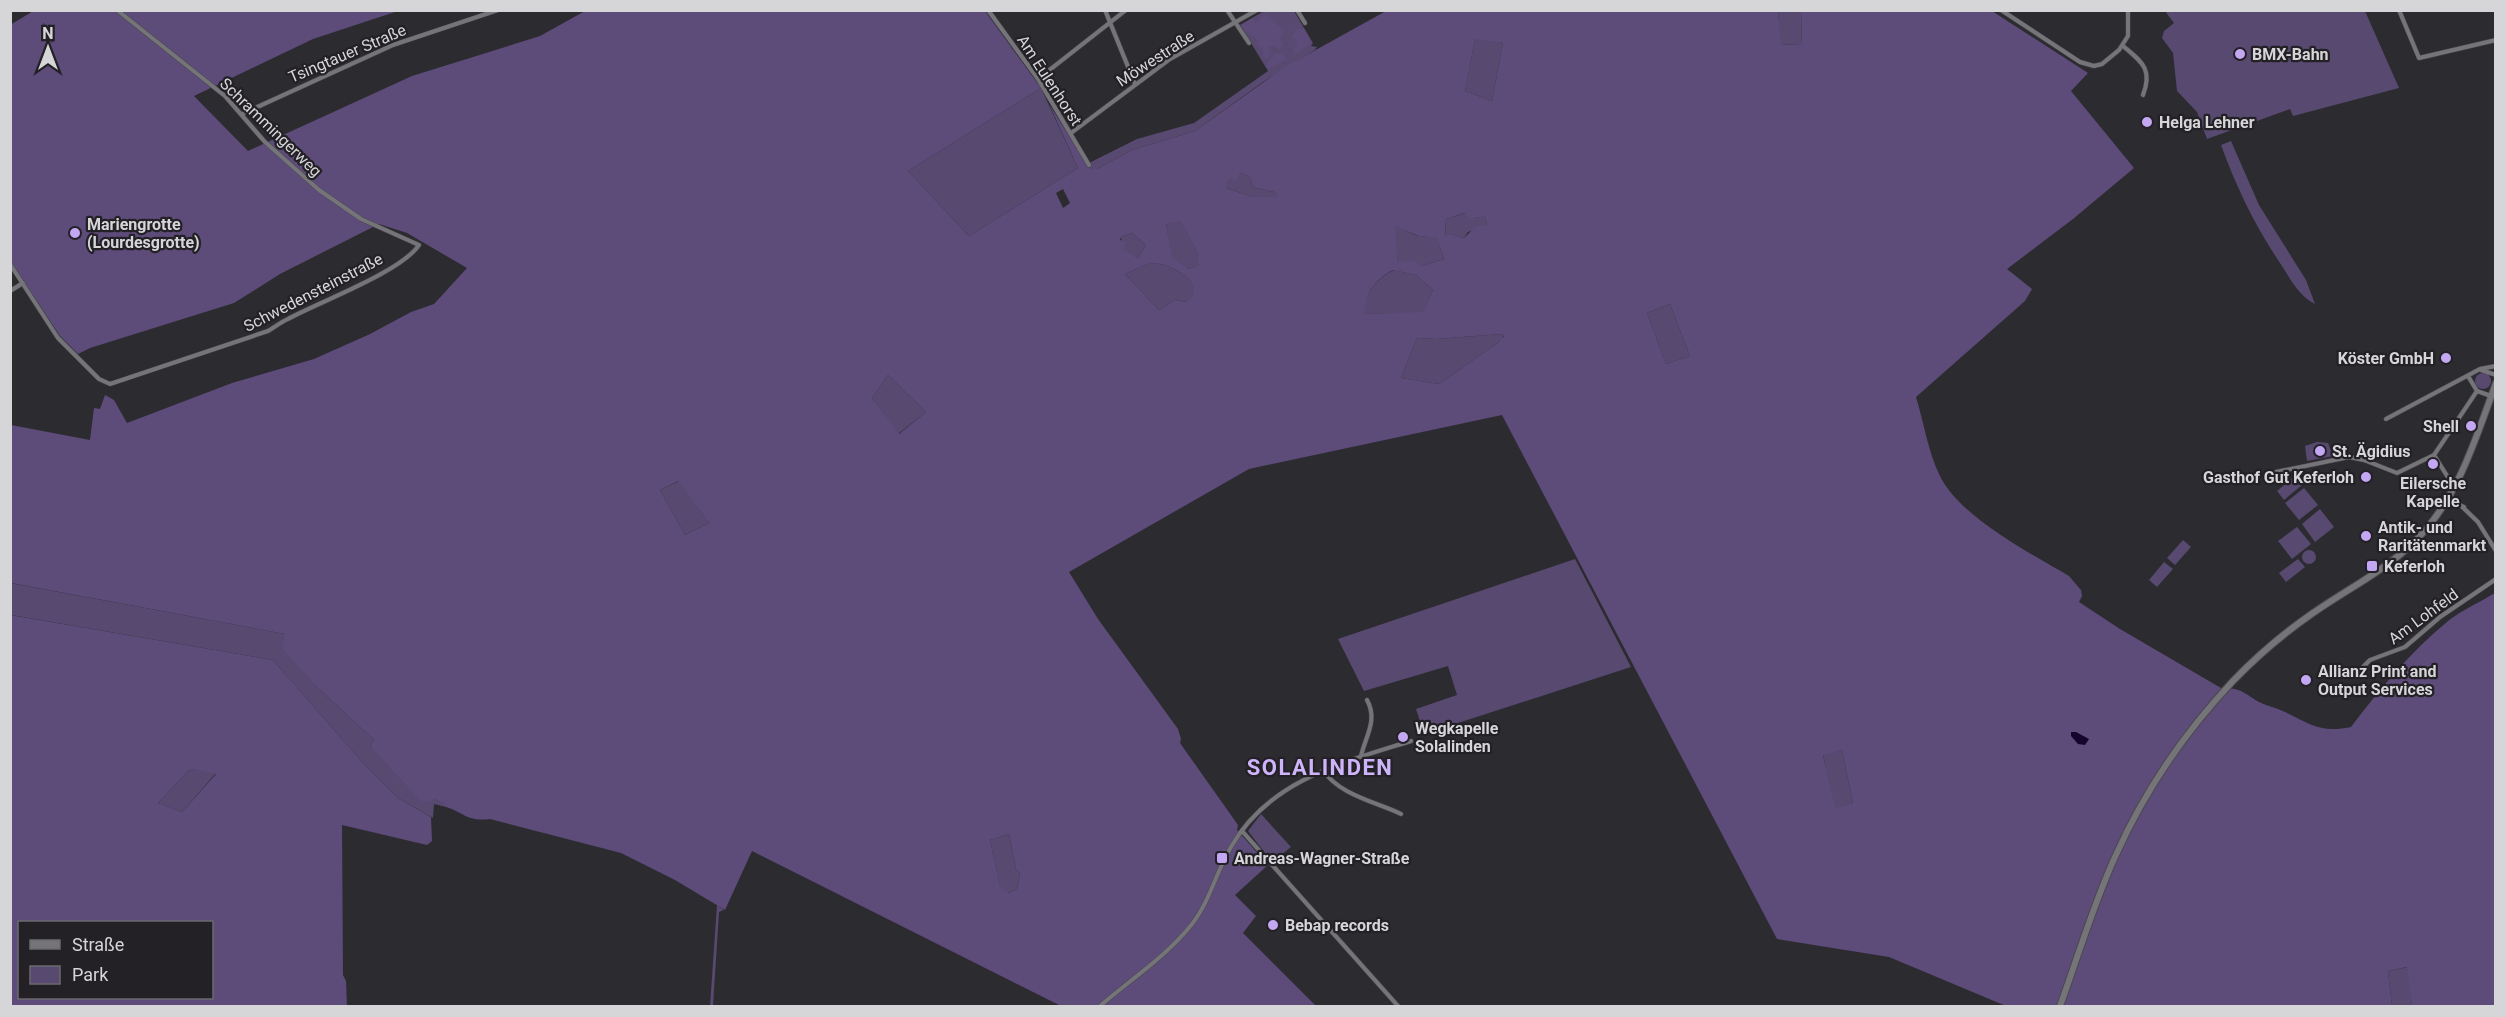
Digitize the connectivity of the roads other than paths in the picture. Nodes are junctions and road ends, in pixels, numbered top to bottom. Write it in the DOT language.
graph roads {
  1 [pos="117,10"];
  2 [pos="498,10"];
  3 [pos="988,10"];
  4 [pos="1105,10"];
  5 [pos="1126,10"];
  6 [pos="1227,10"];
  7 [pos="1257,10"];
  8 [pos="1296,10"];
  9 [pos="2001,10"];
  10 [pos="2128,10"];
  11 [pos="2399,11"];
  12 [pos="1110,21"];
  13 [pos="1235,23"];
  14 [pos="1305,23"];
  15 [pos="2496,40"];
  16 [pos="1249,43"];
  17 [pos="2123,46"];
  18 [pos="1038,79"];
  19 [pos="1135,84"];
  20 [pos="2143,94"];
  21 [pos="242,114"];
  22 [pos="1071,133"];
  23 [pos="1089,165"];
  24 [pos="419,245"];
  25 [pos="10,264"];
  26 [pos="23,282"];
  27 [pos="10,291"];
  28 [pos="2496,366"];
  29 [pos="2480,369"];
  30 [pos="2496,375"];
  31 [pos="2468,376"];
  32 [pos="2496,383"];
  33 [pos="2477,391"];
  34 [pos="2491,396"];
  35 [pos="2386,419"];
  36 [pos="2434,455"];
  37 [pos="2276,472"];
  38 [pos="2455,488"];
  39 [pos="2450,495"];
  40 [pos="2446,501"];
  41 [pos="2464,507"];
  42 [pos="2496,550"];
  43 [pos="2496,579"];
  44 [pos="2363,667"];
  45 [pos="1367,700"];
  46 [pos="1412,741"];
  47 [pos="1361,756"];
  48 [pos="1323,770"];
  49 [pos="1401,814"];
  50 [pos="1242,831"];
  51 [pos="1100,1006"];
  52 [pos="1398,1006"];
  53 [pos="2060,1006"];
  1 -- 21 [label="street, Schrammingerweg"];
  2 -- 21 [label="street, Tsingtauer Straße"];
  3 -- 18 [label="street, Am Eulenhorst"];
  4 -- 12 [label="street"];
  5 -- 12 [label="street"];
  6 -- 13 [label="street"];
  7 -- 13 [label="street, Möwestraße"];
  8 -- 14 [label="street"];
  9 -- 17 [label="street"];
  10 -- 17 [label="street"];
  11 -- 15 [label="street"];
  12 -- 18 [label="street"];
  12 -- 19 [label="street"];
  13 -- 16 [label="street"];
  13 -- 19 [label="street, Möwestraße"];
  17 -- 20 [label="street"];
  18 -- 22 [label="street, Am Eulenhorst"];
  19 -- 22 [label="street, Möwestraße"];
  21 -- 24 [label="street, Schrammingerweg"];
  22 -- 23 [label="street, Am Eulenhorst"];
  24 -- 26 [label="street, Schwedensteinstraße"];
  25 -- 26 [label="street"];
  26 -- 27 [label="street"];
  28 -- 29 [label="street"];
  29 -- 30 [label="street"];
  29 -- 31 [label="street"];
  31 -- 33 [label="street"];
  31 -- 35 [label="street"];
  32 -- 34 [label="main road"];
  33 -- 34 [label="street"];
  33 -- 36 [label="street"];
  34 -- 38 [label="main road"];
  36 -- 37 [label="street"];
  36 -- 38 [label="street"];
  38 -- 39 [label="main road"];
  39 -- 40 [label="main road"];
  39 -- 41 [label="street"];
  40 -- 41 [label="street"];
  40 -- 53 [label="main road"];
  41 -- 42 [label="street"];
  43 -- 44 [label="street, Am Lohfeld"];
  45 -- 47 [label="street"];
  46 -- 47 [label="street"];
  47 -- 48 [label="street"];
  48 -- 49 [label="street"];
  48 -- 50 [label="street"];
  50 -- 51 [label="street"];
  50 -- 52 [label="street"];
}
